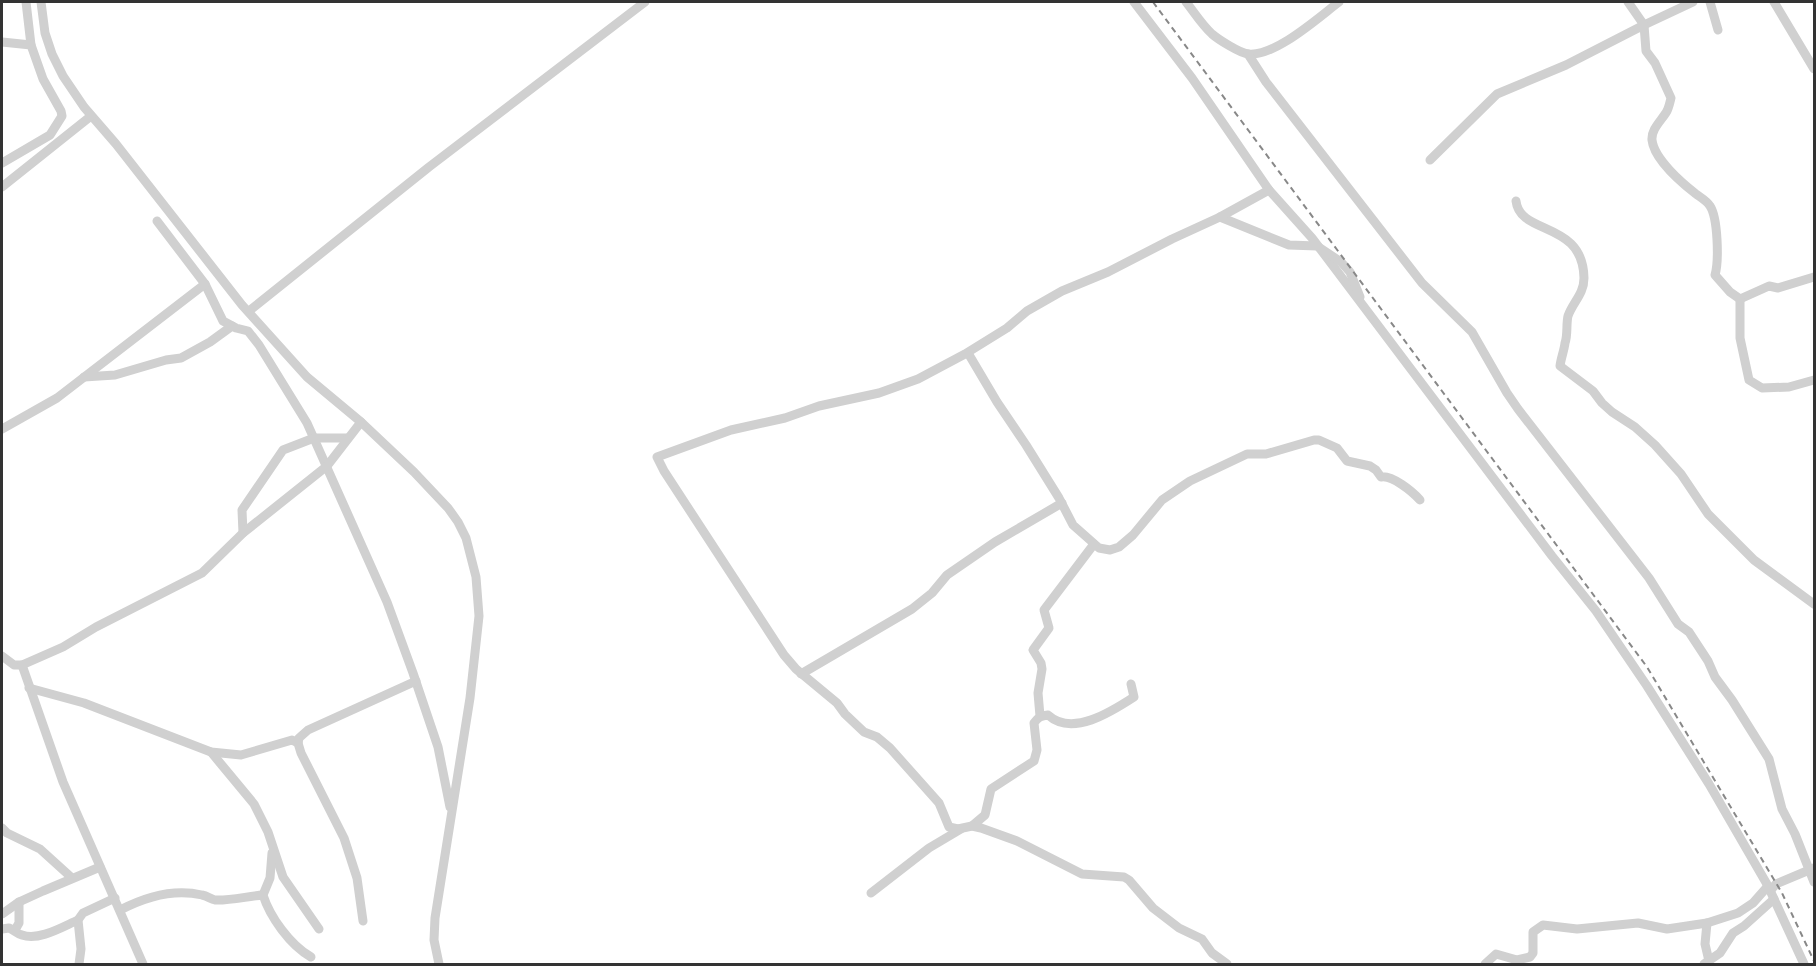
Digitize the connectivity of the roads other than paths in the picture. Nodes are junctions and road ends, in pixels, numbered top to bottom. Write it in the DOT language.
graph roads {
  1 [pos="26,2"];
  2 [pos="42,2"];
  3 [pos="645,2"];
  4 [pos="1134,2"];
  5 [pos="1186,2"];
  6 [pos="1339,2"];
  7 [pos="1629,2"];
  8 [pos="1693,2"];
  9 [pos="1710,2"];
  10 [pos="1774,2"];
  11 [pos="1644,25"];
  12 [pos="1718,30"];
  13 [pos="2,42"];
  14 [pos="31,45"];
  15 [pos="1248,54"];
  16 [pos="1815,69"];
  17 [pos="91,116"];
  18 [pos="1430,160"];
  19 [pos="2,163"];
  20 [pos="2,187"];
  21 [pos="1269,190"];
  22 [pos="1516,201"];
  23 [pos="1220,217"];
  24 [pos="157,221"];
  25 [pos="1317,246"];
  26 [pos="1815,277"];
  27 [pos="206,284"];
  28 [pos="1740,299"];
  29 [pos="249,311"];
  30 [pos="232,326"];
  31 [pos="968,353"];
  32 [pos="84,377"];
  33 [pos="1815,380"];
  34 [pos="361,422"];
  35 [pos="2,429"];
  36 [pos="314,438"];
  37 [pos="348,438"];
  38 [pos="327,466"];
  39 [pos="1420,500"];
  40 [pos="1062,503"];
  41 [pos="243,533"];
  42 [pos="1094,544"];
  43 [pos="1815,604"];
  44 [pos="2,656"];
  45 [pos="22,665"];
  46 [pos="801,674"];
  47 [pos="416,681"];
  48 [pos="1131,684"];
  49 [pos="29,688"];
  50 [pos="1040,716"];
  51 [pos="298,743"];
  52 [pos="211,752"];
  53 [pos="239,755"];
  54 [pos="232,778"];
  55 [pos="451,813"];
  56 [pos="968,827"];
  57 [pos="2,828"];
  58 [pos="273,848"];
  59 [pos="100,867"];
  60 [pos="1812,869"];
  61 [pos="72,878"];
  62 [pos="1815,882"];
  63 [pos="1771,892"];
  64 [pos="871,893"];
  65 [pos="263,895"];
  66 [pos="115,898"];
  67 [pos="20,902"];
  68 [pos="120,910"];
  69 [pos="2,914"];
  70 [pos="78,920"];
  71 [pos="363,921"];
  72 [pos="1707,923"];
  73 [pos="2,929"];
  74 [pos="319,929"];
  75 [pos="15,930"];
  76 [pos="311,957"];
  77 [pos="1707,963"];
  78 [pos="80,964"];
  79 [pos="143,964"];
  80 [pos="439,964"];
  81 [pos="1227,964"];
  82 [pos="1485,964"];
  83 [pos="1804,964"];
  1 -- 14 [label="street"];
  2 -- 17 [label="street"];
  3 -- 29 [label="street"];
  4 -- 21 [label="street"];
  5 -- 15 [label="street"];
  6 -- 15 [label="street"];
  7 -- 11 [label="street"];
  8 -- 11 [label="street"];
  9 -- 12 [label="street"];
  10 -- 16 [label="street"];
  11 -- 18 [label="street"];
  11 -- 28 [label="street"];
  13 -- 14 [label="street"];
  14 -- 19 [label="street"];
  15 -- 60 [label="street"];
  17 -- 20 [label="street"];
  17 -- 29 [label="street"];
  21 -- 23 [label="street"];
  21 -- 25 [label="street"];
  22 -- 43 [label="street"];
  23 -- 25 [label="street"];
  23 -- 31 [label="street"];
  24 -- 27 [label="street"];
  25 -- 63 [label="street"];
  26 -- 28 [label="street"];
  27 -- 30 [label="street"];
  27 -- 32 [label="street"];
  28 -- 33 [label="street"];
  29 -- 34 [label="street"];
  30 -- 32 [label="street"];
  30 -- 36 [label="street"];
  31 -- 40 [label="street"];
  31 -- 46 [label="street"];
  32 -- 35 [label="street"];
  34 -- 37 [label="street"];
  34 -- 55 [label="street"];
  36 -- 37 [label="street"];
  36 -- 38 [label="street"];
  36 -- 41 [label="street"];
  37 -- 38 [label="street"];
  38 -- 41 [label="street"];
  38 -- 47 [label="street"];
  39 -- 42 [label="street"];
  40 -- 42 [label="street"];
  40 -- 46 [label="street"];
  41 -- 45 [label="street"];
  42 -- 50 [label="street"];
  44 -- 45 [label="street"];
  45 -- 49 [label="street"];
  46 -- 56 [label="street"];
  47 -- 51 [label="street"];
  47 -- 55 [label="street"];
  48 -- 50 [label="street"];
  49 -- 52 [label="street"];
  49 -- 59 [label="street"];
  50 -- 56 [label="street"];
  51 -- 53 [label="street"];
  51 -- 71 [label="street"];
  52 -- 53 [label="street"];
  52 -- 54 [label="street"];
  53 -- 54 [label="street"];
  54 -- 58 [label="street"];
  55 -- 80 [label="street"];
  56 -- 64 [label="street"];
  56 -- 81 [label="street"];
  57 -- 61 [label="street"];
  58 -- 65 [label="street"];
  58 -- 74 [label="street"];
  59 -- 61 [label="street"];
  59 -- 66 [label="street"];
  60 -- 62 [label="street"];
  60 -- 63 [label="street"];
  61 -- 67 [label="street"];
  63 -- 72 [label="street"];
  63 -- 77 [label="street"];
  63 -- 83 [label="street"];
  65 -- 68 [label="street"];
  65 -- 76 [label="street"];
  66 -- 68 [label="street"];
  66 -- 70 [label="street"];
  67 -- 69 [label="street"];
  67 -- 75 [label="street"];
  68 -- 79 [label="street"];
  70 -- 75 [label="street"];
  70 -- 78 [label="street"];
  72 -- 77 [label="street"];
  72 -- 82 [label="street"];
  73 -- 75 [label="street"];
}
